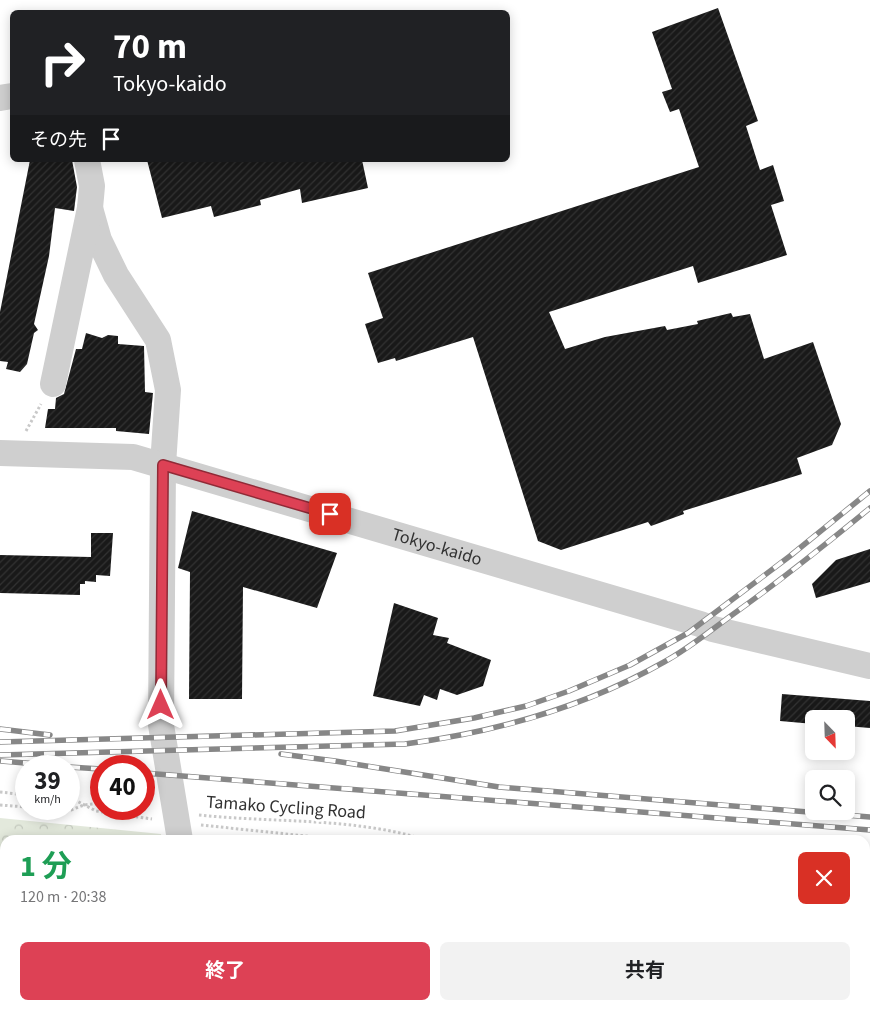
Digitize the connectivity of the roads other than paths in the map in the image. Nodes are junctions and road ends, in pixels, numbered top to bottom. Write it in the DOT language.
graph roads {
  1 [pos="87,162"];
  2 [pos="90,208"];
  3 [pos="53,384"];
  4 [pos="6,454"];
  5 [pos="163,465"];
  6 [pos="870,666"];
  7 [pos="177,825"];
  1 -- 2 [label="street"];
  2 -- 3 [label="street"];
  2 -- 5 [label="street"];
  4 -- 5 [label="street, Tokyo-kaido"];
  5 -- 6 [label="street, Tokyo-kaido"];
  5 -- 7 [label="street"];
}
